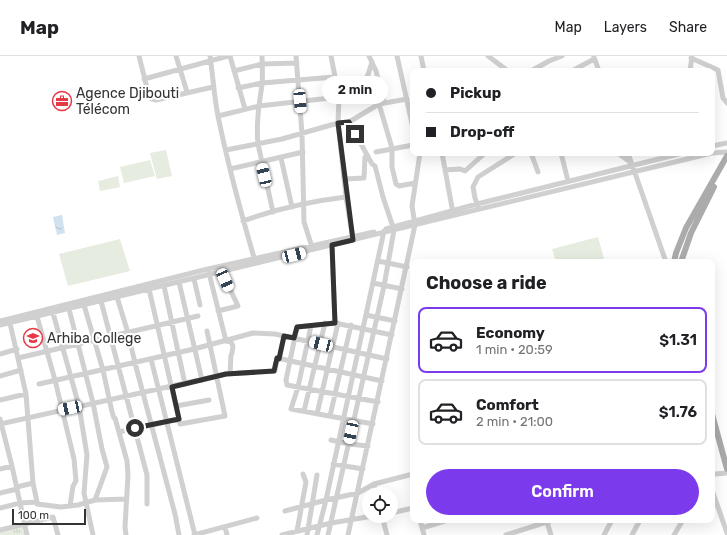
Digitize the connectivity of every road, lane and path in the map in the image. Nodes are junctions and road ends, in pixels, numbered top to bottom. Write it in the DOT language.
graph roads {
  1 [pos="139,56"];
  2 [pos="176,56"];
  3 [pos="229,56"];
  4 [pos="262,56"];
  5 [pos="296,56"];
  6 [pos="332,56"];
  7 [pos="397,56"];
  8 [pos="421,56"];
  9 [pos="488,56"];
  10 [pos="562,56"];
  11 [pos="594,57"];
  12 [pos="691,57"];
  13 [pos="210,58"];
  14 [pos="371,58"];
  15 [pos="297,63"];
  16 [pos="262,64"];
  17 [pos="423,68"];
  18 [pos="504,68"];
  19 [pos="536,68"];
  20 [pos="577,68"];
  21 [pos="598,68"];
  22 [pos="690,68"];
  23 [pos="714,68"];
  24 [pos="715,69"];
  25 [pos="180,70"];
  26 [pos="234,71"];
  27 [pos="334,77"];
  28 [pos="144,79"];
  29 [pos="298,80"];
  30 [pos="262,83"];
  31 [pos="213,87"];
  32 [pos="238,88"];
  33 [pos="187,92"];
  34 [pos="339,97"];
  35 [pos="407,99"];
  36 [pos="300,101"];
  37 [pos="381,103"];
  38 [pos="727,103"];
  39 [pos="259,106"];
  40 [pos="245,109"];
  41 [pos="410,114"];
  42 [pos="218,116"];
  43 [pos="349,122"];
  44 [pos="338,123"];
  45 [pos="302,134"];
  46 [pos="727,143"];
  47 [pos="258,144"];
  48 [pos="410,145"];
  49 [pos="715,145"];
  50 [pos="392,148"];
  51 [pos="226,150"];
  52 [pos="303,152"];
  53 [pos="376,152"];
  54 [pos="727,152"];
  55 [pos="715,153"];
  56 [pos="368,156"];
  57 [pos="420,156"];
  58 [pos="443,156"];
  59 [pos="482,156"];
  60 [pos="511,156"];
  61 [pos="532,156"];
  62 [pos="562,156"];
  63 [pos="622,156"];
  64 [pos="629,156"];
  65 [pos="669,156"];
  66 [pos="692,156"];
  67 [pos="727,156"];
  68 [pos="281,158"];
  69 [pos="261,162"];
  70 [pos="632,164"];
  71 [pos="727,164"];
  72 [pos="230,169"];
  73 [pos="445,170"];
  74 [pos="634,171"];
  75 [pos="538,172"];
  76 [pos="345,179"];
  77 [pos="568,181"];
  78 [pos="415,183"];
  79 [pos="555,184"];
  80 [pos="557,190"];
  81 [pos="346,197"];
  82 [pos="477,204"];
  83 [pos="304,205"];
  84 [pos="292,207"];
  85 [pos="479,209"];
  86 [pos="273,212"];
  87 [pos="453,213"];
  88 [pos="243,221"];
  89 [pos="415,223"];
  90 [pos="394,229"];
  91 [pos="384,231"];
  92 [pos="353,238"];
  93 [pos="332,245"];
  94 [pos="312,248"];
  95 [pos="665,259"];
  96 [pos="675,259"];
  97 [pos="682,259"];
  98 [pos="255,261"];
  99 [pos="378,261"];
  100 [pos="388,263"];
  101 [pos="407,267"];
  102 [pos="208,272"];
  103 [pos="222,272"];
  104 [pos="194,279"];
  105 [pos="179,282"];
  106 [pos="373,283"];
  107 [pos="164,286"];
  108 [pos="384,286"];
  109 [pos="149,289"];
  110 [pos="402,290"];
  111 [pos="117,297"];
  112 [pos="101,301"];
  113 [pos="84,305"];
  114 [pos="200,305"];
  115 [pos="69,309"];
  116 [pos="218,311"];
  117 [pos="53,313"];
  118 [pos="36,314"];
  119 [pos="366,315"];
  120 [pos="198,316"];
  121 [pos="377,317"];
  122 [pos="187,319"];
  123 [pos="0,321"];
  124 [pos="395,321"];
  125 [pos="172,322"];
  126 [pos="10,323"];
  127 [pos="325,323"];
  128 [pos="336,323"];
  129 [pos="0,325"];
  130 [pos="351,325"];
  131 [pos="158,326"];
  132 [pos="311,326"];
  133 [pos="363,328"];
  134 [pos="207,331"];
  135 [pos="373,331"];
  136 [pos="128,333"];
  137 [pos="392,335"];
  138 [pos="284,336"];
  139 [pos="111,337"];
  140 [pos="294,338"];
  141 [pos="94,340"];
  142 [pos="226,341"];
  143 [pos="308,341"];
  144 [pos="79,344"];
  145 [pos="321,344"];
  146 [pos="210,345"];
  147 [pos="333,347"];
  148 [pos="63,348"];
  149 [pos="17,349"];
  150 [pos="194,349"];
  151 [pos="345,349"];
  152 [pos="47,352"];
  153 [pos="178,352"];
  154 [pos="358,352"];
  155 [pos="0,354"];
  156 [pos="368,354"];
  157 [pos="165,356"];
  158 [pos="18,358"];
  159 [pos="151,359"];
  160 [pos="279,359"];
  161 [pos="387,359"];
  162 [pos="290,361"];
  163 [pos="135,363"];
  164 [pos="303,364"];
  165 [pos="118,367"];
  166 [pos="315,367"];
  167 [pos="328,369"];
  168 [pos="21,370"];
  169 [pos="103,370"];
  170 [pos="340,372"];
  171 [pos="86,374"];
  172 [pos="230,374"];
  173 [pos="353,375"];
  174 [pos="0,376"];
  175 [pos="216,376"];
  176 [pos="71,377"];
  177 [pos="363,377"];
  178 [pos="55,380"];
  179 [pos="202,380"];
  180 [pos="382,381"];
  181 [pos="38,384"];
  182 [pos="185,384"];
  183 [pos="172,387"];
  184 [pos="298,387"];
  185 [pos="159,389"];
  186 [pos="310,389"];
  187 [pos="142,392"];
  188 [pos="322,392"];
  189 [pos="26,394"];
  190 [pos="335,394"];
  191 [pos="126,396"];
  192 [pos="348,397"];
  193 [pos="359,399"];
  194 [pos="0,400"];
  195 [pos="109,400"];
  196 [pos="209,400"];
  197 [pos="378,402"];
  198 [pos="93,403"];
  199 [pos="79,406"];
  200 [pos="176,406"];
  201 [pos="62,410"];
  202 [pos="304,412"];
  203 [pos="317,414"];
  204 [pos="330,416"];
  205 [pos="27,418"];
  206 [pos="179,419"];
  207 [pos="343,419"];
  208 [pos="354,421"];
  209 [pos="0,422"];
  210 [pos="167,422"];
  211 [pos="373,424"];
  212 [pos="151,425"];
  213 [pos="715,425"];
  214 [pos="135,428"];
  215 [pos="119,432"];
  216 [pos="331,440"];
  217 [pos="338,441"];
  218 [pos="349,444"];
  219 [pos="7,445"];
  220 [pos="0,446"];
  221 [pos="368,446"];
  222 [pos="333,464"];
  223 [pos="12,466"];
  224 [pos="343,466"];
  225 [pos="0,469"];
  226 [pos="363,469"];
  227 [pos="727,469"];
  228 [pos="727,473"];
  229 [pos="303,474"];
  230 [pos="715,474"];
  231 [pos="317,475"];
  232 [pos="410,475"];
  233 [pos="32,483"];
  234 [pos="374,484"];
  235 [pos="375,487"];
  236 [pos="17,488"];
  237 [pos="0,493"];
  238 [pos="358,493"];
  239 [pos="337,497"];
  240 [pos="715,499"];
  241 [pos="95,500"];
  242 [pos="127,500"];
  243 [pos="326,500"];
  244 [pos="37,502"];
  245 [pos="20,503"];
  246 [pos="86,503"];
  247 [pos="313,503"];
  248 [pos="147,504"];
  249 [pos="70,506"];
  250 [pos="302,506"];
  251 [pos="0,508"];
  252 [pos="410,509"];
  253 [pos="285,511"];
  254 [pos="398,511"];
  255 [pos="257,518"];
  256 [pos="362,518"];
  257 [pos="352,519"];
  258 [pos="331,522"];
  259 [pos="384,523"];
  260 [pos="421,523"];
  261 [pos="438,523"];
  262 [pos="535,523"];
  263 [pos="547,523"];
  264 [pos="610,523"];
  265 [pos="638,523"];
  266 [pos="681,523"];
  267 [pos="25,524"];
  268 [pos="319,526"];
  269 [pos="225,527"];
  270 [pos="308,528"];
  271 [pos="422,528"];
  272 [pos="0,530"];
  273 [pos="297,531"];
  274 [pos="727,533"];
  275 [pos="290,534"];
  276 [pos="27,535"];
  277 [pos="58,535"];
  278 [pos="93,535"];
  279 [pos="126,535"];
  280 [pos="179,535"];
  281 [pos="195,535"];
  282 [pos="227,535"];
  283 [pos="282,535"];
  284 [pos="307,535"];
  285 [pos="317,535"];
  286 [pos="328,535"];
  287 [pos="348,535"];
  288 [pos="387,535"];
  289 [pos="424,535"];
  290 [pos="506,535"];
  291 [pos="550,535"];
  292 [pos="604,535"];
  293 [pos="632,535"];
  294 [pos="674,535"];
  1 -- 28 [label="street"];
  2 -- 25 [label="street"];
  3 -- 13 [label="street"];
  3 -- 26 [label="street"];
  4 -- 16 [label="street"];
  5 -- 15 [label="street"];
  6 -- 27 [label="street"];
  7 -- 35 [label="street"];
  8 -- 17 [label="street"];
  9 -- 18 [label="street"];
  10 -- 19 [label="street"];
  11 -- 20 [label="street"];
  11 -- 21 [label="street"];
  12 -- 22 [label="street"];
  12 -- 23 [label="street"];
  13 -- 25 [label="street"];
  13 -- 31 [label="street"];
  14 -- 34 [label="street"];
  14 -- 37 [label="street"];
  15 -- 16 [label="street"];
  15 -- 29 [label="street"];
  16 -- 26 [label="street"];
  16 -- 30 [label="street"];
  24 -- 38 [label="street"];
  25 -- 28 [label="street"];
  25 -- 33 [label="street"];
  26 -- 32 [label="street"];
  27 -- 29 [label="street"];
  27 -- 34 [label="street"];
  28 -- 33 [label="street"];
  29 -- 30 [label="street"];
  29 -- 36 [label="street"];
  30 -- 32 [label="street"];
  30 -- 39 [label="street"];
  31 -- 33 [label="street"];
  31 -- 42 [label="street"];
  32 -- 40 [label="street"];
  34 -- 36 [label="street"];
  34 -- 44 [label="street"];
  35 -- 37 [label="street"];
  35 -- 41 [label="street"];
  36 -- 39 [label="street"];
  36 -- 45 [label="street"];
  37 -- 43 [label="street"];
  37 -- 50 [label="street"];
  39 -- 40 [label="street"];
  39 -- 47 [label="street"];
  40 -- 42 [label="street"];
  42 -- 51 [label="street"];
  43 -- 44 [label="street"];
  43 -- 56 [label="street"];
  44 -- 45 [label="street"];
  44 -- 76 [label="street"];
  45 -- 47 [label="street"];
  45 -- 52 [label="street"];
  46 -- 49 [label="street"];
  47 -- 51 [label="street"];
  47 -- 69 [label="street"];
  48 -- 50 [label="street"];
  50 -- 53 [label="street"];
  50 -- 78 [label="street"];
  51 -- 72 [label="street"];
  52 -- 68 [label="street"];
  52 -- 83 [label="street"];
  54 -- 55 [label="street"];
  56 -- 76 [label="street"];
  56 -- 90 [label="street"];
  57 -- 78 [label="street"];
  58 -- 73 [label="street"];
  59 -- 73 [label="street"];
  60 -- 82 [label="street"];
  61 -- 75 [label="street"];
  62 -- 77 [label="street"];
  63 -- 70 [label="street"];
  64 -- 70 [label="street"];
  65 -- 70 [label="street"];
  66 -- 74 [label="street"];
  67 -- 96 [label="main road"];
  68 -- 69 [label="street"];
  68 -- 84 [label="street"];
  69 -- 72 [label="street"];
  69 -- 86 [label="street"];
  70 -- 74 [label="street"];
  70 -- 77 [label="street"];
  71 -- 97 [label="main road"];
  72 -- 88 [label="street"];
  73 -- 87 [label="street"];
  74 -- 80 [label="street"];
  74 -- 95 [label="street"];
  76 -- 81 [label="street"];
  77 -- 79 [label="street"];
  78 -- 89 [label="street"];
  79 -- 80 [label="street"];
  79 -- 82 [label="street"];
  80 -- 85 [label="street"];
  81 -- 83 [label="street"];
  81 -- 92 [label="street"];
  82 -- 85 [label="street"];
  82 -- 87 [label="street"];
  83 -- 84 [label="street"];
  83 -- 94 [label="street"];
  84 -- 86 [label="street"];
  85 -- 87 [label="street"];
  86 -- 88 [label="street"];
  87 -- 89 [label="street"];
  88 -- 98 [label="street"];
  89 -- 90 [label="street"];
  89 -- 101 [label="street"];
  90 -- 91 [label="street"];
  90 -- 100 [label="street"];
  91 -- 92 [label="street"];
  91 -- 99 [label="street"];
  92 -- 93 [label="street"];
  92 -- 94 [label="street"];
  93 -- 94 [label="street"];
  93 -- 128 [label="street"];
  94 -- 98 [label="street"];
  98 -- 102 [label="street"];
  98 -- 103 [label="street"];
  99 -- 100 [label="street"];
  99 -- 106 [label="street"];
  100 -- 101 [label="street"];
  100 -- 108 [label="street"];
  101 -- 110 [label="street"];
  102 -- 103 [label="street"];
  102 -- 104 [label="street"];
  102 -- 116 [label="street"];
  102 -- 118 [label="street"];
  103 -- 116 [label="street"];
  104 -- 105 [label="street"];
  104 -- 114 [label="street"];
  105 -- 107 [label="street"];
  105 -- 122 [label="street"];
  106 -- 108 [label="street"];
  106 -- 119 [label="street"];
  107 -- 109 [label="street"];
  107 -- 125 [label="street"];
  108 -- 110 [label="street"];
  108 -- 121 [label="street"];
  109 -- 111 [label="street"];
  109 -- 131 [label="street"];
  110 -- 124 [label="street"];
  111 -- 112 [label="street"];
  111 -- 136 [label="street"];
  112 -- 113 [label="street"];
  112 -- 139 [label="street"];
  113 -- 115 [label="street"];
  113 -- 141 [label="street"];
  115 -- 117 [label="street"];
  115 -- 144 [label="street"];
  116 -- 142 [label="street"];
  117 -- 118 [label="street"];
  117 -- 148 [label="street"];
  118 -- 123 [label="street"];
  118 -- 126 [label="street"];
  118 -- 152 [label="street"];
  119 -- 121 [label="street"];
  119 -- 133 [label="street"];
  120 -- 122 [label="street"];
  121 -- 124 [label="street"];
  121 -- 135 [label="street"];
  122 -- 125 [label="street"];
  122 -- 150 [label="street"];
  124 -- 137 [label="street"];
  125 -- 131 [label="street"];
  125 -- 153 [label="street"];
  126 -- 129 [label="street"];
  126 -- 149 [label="street"];
  127 -- 128 [label="street"];
  127 -- 132 [label="street"];
  127 -- 145 [label="street"];
  128 -- 130 [label="street"];
  128 -- 147 [label="street"];
  130 -- 133 [label="street"];
  130 -- 151 [label="street"];
  131 -- 136 [label="street"];
  131 -- 157 [label="street"];
  132 -- 140 [label="street"];
  132 -- 143 [label="street"];
  133 -- 135 [label="street"];
  133 -- 154 [label="street"];
  134 -- 146 [label="street"];
  135 -- 137 [label="street"];
  135 -- 156 [label="street"];
  136 -- 139 [label="street"];
  136 -- 163 [label="street"];
  137 -- 161 [label="street"];
  138 -- 140 [label="street"];
  138 -- 142 [label="street"];
  138 -- 160 [label="street"];
  139 -- 141 [label="street"];
  139 -- 165 [label="street"];
  140 -- 143 [label="street"];
  140 -- 162 [label="street"];
  141 -- 144 [label="street"];
  141 -- 169 [label="street"];
  142 -- 146 [label="street"];
  142 -- 172 [label="street"];
  143 -- 145 [label="street"];
  143 -- 164 [label="street"];
  144 -- 148 [label="street"];
  144 -- 171 [label="street"];
  145 -- 147 [label="street"];
  145 -- 166 [label="street"];
  146 -- 150 [label="street"];
  146 -- 175 [label="street"];
  147 -- 151 [label="street"];
  147 -- 167 [label="street"];
  148 -- 152 [label="street"];
  148 -- 176 [label="street"];
  149 -- 155 [label="street"];
  149 -- 158 [label="street"];
  150 -- 153 [label="street"];
  150 -- 179 [label="street"];
  151 -- 154 [label="street"];
  151 -- 170 [label="street"];
  152 -- 158 [label="street"];
  152 -- 178 [label="street"];
  153 -- 157 [label="street"];
  153 -- 182 [label="street"];
  154 -- 156 [label="street"];
  154 -- 173 [label="street"];
  156 -- 161 [label="street"];
  156 -- 177 [label="street"];
  157 -- 159 [label="street"];
  157 -- 183 [label="street"];
  158 -- 168 [label="street"];
  159 -- 163 [label="street"];
  159 -- 185 [label="street"];
  160 -- 162 [label="street"];
  160 -- 172 [label="street"];
  161 -- 180 [label="street"];
  162 -- 164 [label="street"];
  162 -- 184 [label="street"];
  163 -- 165 [label="street"];
  163 -- 187 [label="street"];
  164 -- 166 [label="street"];
  164 -- 184 [label="street"];
  165 -- 169 [label="street"];
  165 -- 191 [label="street"];
  166 -- 167 [label="street"];
  166 -- 186 [label="street"];
  167 -- 170 [label="street"];
  167 -- 188 [label="street"];
  168 -- 174 [label="street"];
  168 -- 189 [label="street"];
  169 -- 171 [label="street"];
  169 -- 195 [label="street"];
  170 -- 173 [label="street"];
  170 -- 190 [label="street"];
  171 -- 176 [label="street"];
  171 -- 198 [label="street"];
  172 -- 175 [label="street"];
  173 -- 177 [label="street"];
  173 -- 192 [label="street"];
  175 -- 179 [label="street"];
  175 -- 206 [label="street"];
  176 -- 178 [label="street"];
  176 -- 199 [label="street"];
  177 -- 180 [label="street"];
  177 -- 193 [label="street"];
  178 -- 181 [label="street"];
  178 -- 201 [label="street"];
  179 -- 182 [label="street"];
  180 -- 197 [label="street"];
  182 -- 183 [label="street"];
  183 -- 185 [label="street"];
  183 -- 200 [label="street"];
  184 -- 186 [label="street"];
  184 -- 202 [label="street"];
  185 -- 187 [label="street"];
  185 -- 210 [label="street"];
  186 -- 188 [label="street"];
  186 -- 202 [label="street"];
  187 -- 191 [label="street"];
  187 -- 212 [label="street"];
  188 -- 190 [label="street"];
  188 -- 203 [label="street"];
  189 -- 194 [label="street"];
  189 -- 205 [label="street"];
  190 -- 192 [label="street"];
  190 -- 204 [label="street"];
  191 -- 195 [label="street"];
  191 -- 214 [label="street"];
  192 -- 193 [label="street"];
  192 -- 207 [label="street"];
  193 -- 197 [label="street"];
  193 -- 208 [label="street"];
  195 -- 198 [label="street"];
  195 -- 215 [label="street"];
  196 -- 200 [label="street"];
  197 -- 211 [label="street"];
  198 -- 199 [label="street"];
  198 -- 241 [label="street"];
  199 -- 201 [label="street"];
  199 -- 246 [label="street"];
  200 -- 206 [label="street"];
  201 -- 205 [label="street"];
  201 -- 249 [label="street"];
  202 -- 203 [label="street"];
  203 -- 204 [label="street"];
  204 -- 207 [label="street"];
  205 -- 209 [label="street"];
  205 -- 233 [label="street"];
  206 -- 210 [label="street"];
  207 -- 208 [label="street"];
  207 -- 217 [label="street"];
  208 -- 211 [label="street"];
  208 -- 218 [label="street"];
  209 -- 219 [label="street"];
  210 -- 212 [label="street"];
  210 -- 281 [label="street"];
  211 -- 221 [label="street"];
  212 -- 214 [label="street"];
  212 -- 280 [label="street"];
  213 -- 227 [label="main road"];
  214 -- 215 [label="street"];
  214 -- 248 [label="street"];
  215 -- 242 [label="street"];
  216 -- 217 [label="street"];
  217 -- 218 [label="street"];
  217 -- 222 [label="street"];
  218 -- 221 [label="street"];
  218 -- 224 [label="street"];
  219 -- 220 [label="street"];
  219 -- 223 [label="street"];
  221 -- 226 [label="street"];
  222 -- 224 [label="street"];
  222 -- 243 [label="street"];
  223 -- 225 [label="street"];
  223 -- 236 [label="street"];
  224 -- 226 [label="street"];
  224 -- 239 [label="street"];
  226 -- 238 [label="street"];
  228 -- 230 [label="street"];
  229 -- 250 [label="street"];
  231 -- 247 [label="street"];
  232 -- 234 [label="street"];
  233 -- 236 [label="street"];
  233 -- 244 [label="street"];
  234 -- 235 [label="street"];
  234 -- 238 [label="street"];
  236 -- 237 [label="street"];
  236 -- 245 [label="street"];
  238 -- 239 [label="street"];
  238 -- 257 [label="street"];
  239 -- 243 [label="street"];
  239 -- 258 [label="street"];
  240 -- 274 [label="street"];
  241 -- 242 [label="street"];
  241 -- 246 [label="street"];
  242 -- 279 [label="street"];
  243 -- 247 [label="street"];
  243 -- 268 [label="street"];
  244 -- 245 [label="street"];
  244 -- 249 [label="street"];
  245 -- 251 [label="street"];
  245 -- 267 [label="street"];
  246 -- 249 [label="street"];
  246 -- 278 [label="street"];
  247 -- 250 [label="street"];
  247 -- 270 [label="street"];
  250 -- 253 [label="street"];
  250 -- 273 [label="street"];
  252 -- 254 [label="street"];
  255 -- 269 [label="street"];
  256 -- 257 [label="street"];
  257 -- 258 [label="street"];
  257 -- 287 [label="street"];
  258 -- 268 [label="street"];
  258 -- 286 [label="street"];
  259 -- 288 [label="street"];
  260 -- 271 [label="street"];
  261 -- 271 [label="street"];
  262 -- 290 [label="street"];
  263 -- 291 [label="street"];
  264 -- 292 [label="street"];
  265 -- 293 [label="street"];
  266 -- 294 [label="street"];
  267 -- 272 [label="street"];
  267 -- 276 [label="street"];
  267 -- 277 [label="street"];
  268 -- 270 [label="street"];
  268 -- 285 [label="street"];
  269 -- 281 [label="street"];
  269 -- 282 [label="street"];
  270 -- 273 [label="street"];
  270 -- 284 [label="street"];
  271 -- 289 [label="street"];
  273 -- 275 [label="street"];
  275 -- 283 [label="street"];
}
